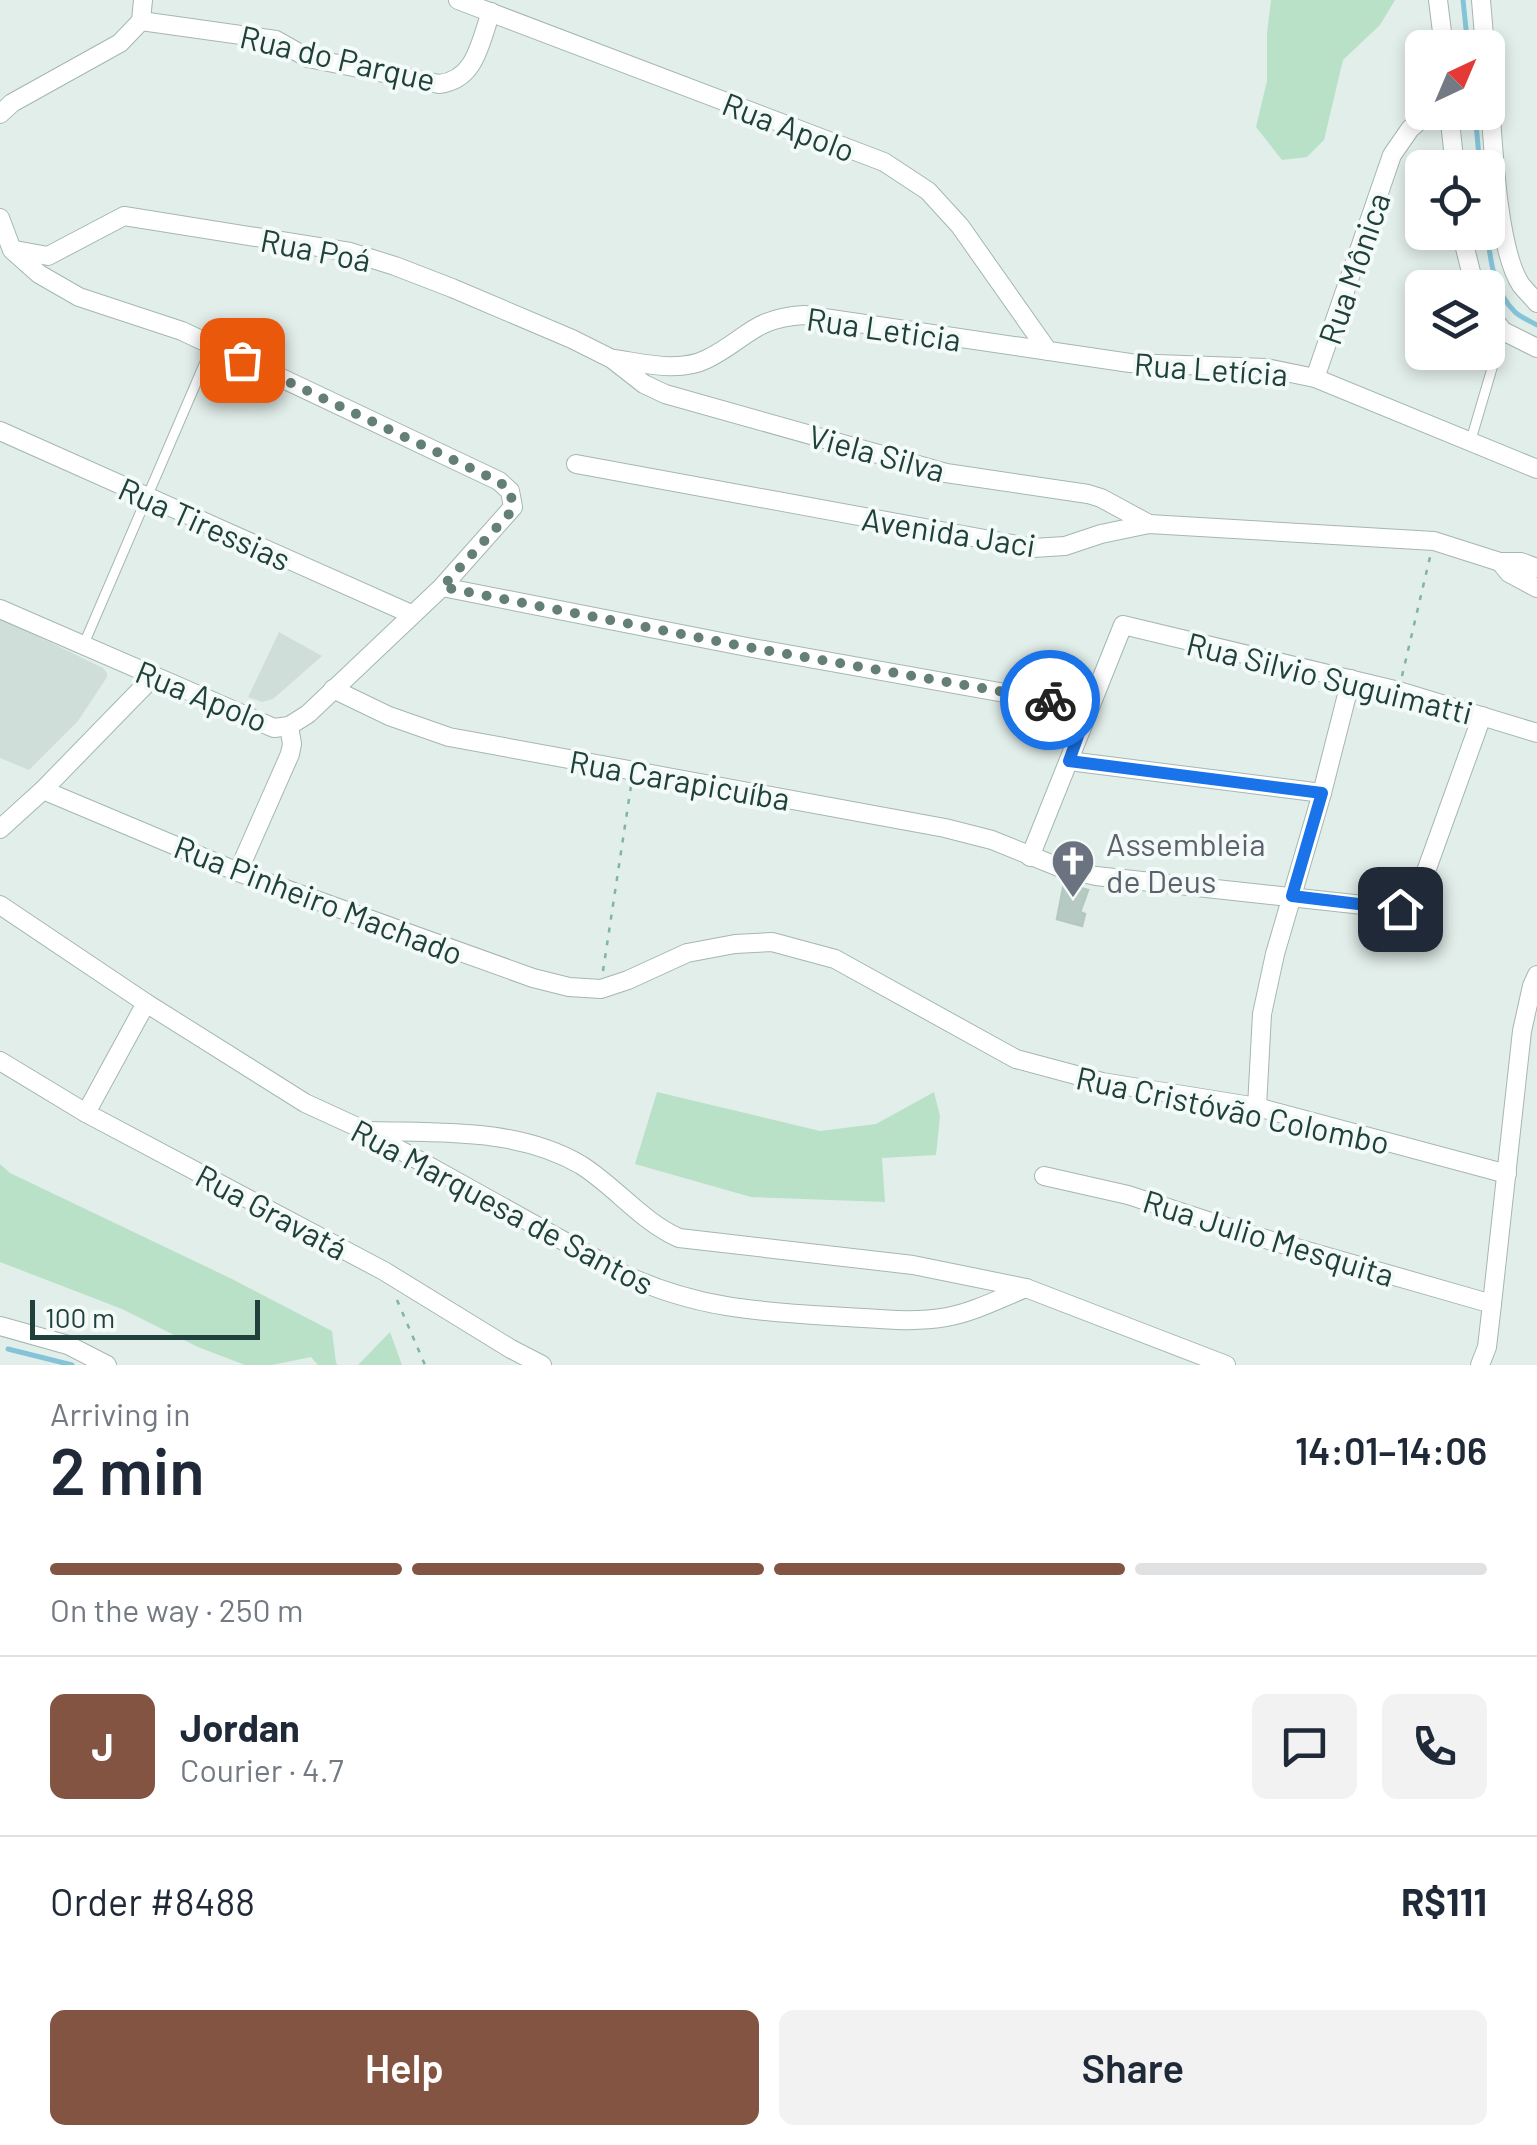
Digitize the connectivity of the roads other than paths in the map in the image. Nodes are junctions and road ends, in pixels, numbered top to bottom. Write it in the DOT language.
graph roads {
  1 [pos="143,0"];
  2 [pos="458,0"];
  3 [pos="1438,0"];
  4 [pos="1481,0"];
  5 [pos="491,12"];
  6 [pos="142,22"];
  7 [pos="1442,30"];
  8 [pos="1484,30"];
  9 [pos="0,114"];
  10 [pos="1409,130"];
  11 [pos="1493,130"];
  12 [pos="0,218"];
  13 [pos="12,250"];
  14 [pos="1537,302"];
  15 [pos="1505,332"];
  16 [pos="212,346"];
  17 [pos="1537,348"];
  18 [pos="1048,351"];
  19 [pos="612,359"];
  20 [pos="1492,370"];
  21 [pos="1314,378"];
  22 [pos="0,432"];
  23 [pos="1470,443"];
  24 [pos="576,464"];
  25 [pos="1537,469"];
  26 [pos="147,497"];
  27 [pos="1149,524"];
  28 [pos="1500,562"];
  29 [pos="1537,568"];
  30 [pos="442,587"];
  31 [pos="1537,588"];
  32 [pos="0,609"];
  33 [pos="411,614"];
  34 [pos="83,646"];
  35 [pos="153,677"];
  36 [pos="1351,679"];
  37 [pos="333,689"];
  38 [pos="1088,708"];
  39 [pos="1482,716"];
  40 [pos="289,726"];
  41 [pos="1537,732"];
  42 [pos="1069,761"];
  43 [pos="43,790"];
  44 [pos="1322,793"];
  45 [pos="0,829"];
  46 [pos="1030,856"];
  47 [pos="238,872"];
  48 [pos="1292,896"];
  49 [pos="0,906"];
  50 [pos="1537,974"];
  51 [pos="601,989"];
  52 [pos="146,1003"];
  53 [pos="0,1061"];
  54 [pos="1257,1107"];
  55 [pos="86,1113"];
  56 [pos="366,1131"];
  57 [pos="1507,1174"];
  58 [pos="1044,1176"];
  59 [pos="1026,1288"];
  60 [pos="1492,1304"];
  61 [pos="0,1326"];
  62 [pos="107,1365"];
  63 [pos="542,1365"];
  64 [pos="1226,1365"];
  65 [pos="1480,1365"];
  1 -- 6 [label="street"];
  2 -- 5 [label="street, Rua Apolo"];
  3 -- 7 [label="street"];
  4 -- 8 [label="street"];
  5 -- 6 [label="street, Rua do Parque"];
  5 -- 18 [label="street, Rua Apolo"];
  6 -- 9 [label="street"];
  10 -- 21 [label="street, Rua Mônica"];
  11 -- 14 [label="street"];
  12 -- 13 [label="street"];
  13 -- 16 [label="street"];
  13 -- 19 [label="street, Rua Poá"];
  15 -- 17 [label="street"];
  16 -- 26 [label="lane"];
  16 -- 30 [label="street, Rua Apolo"];
  18 -- 19 [label="street, Rua Leticia"];
  18 -- 21 [label="street, Rua Letícia"];
  19 -- 27 [label="street, Viela Silva"];
  20 -- 23 [label="lane"];
  21 -- 23 [label="street, Rua Letícia"];
  22 -- 26 [label="street, Rua Tiressias"];
  23 -- 25 [label="street, Rua Letícia"];
  24 -- 27 [label="street, Avenida Jaci"];
  26 -- 33 [label="street, Rua Tiressias"];
  26 -- 34 [label="lane"];
  27 -- 28 [label="street, Avenida Jaci"];
  28 -- 29 [label="street, Avenida Jaci"];
  28 -- 31 [label="street, Avenida Jaci"];
  30 -- 33 [label="street, Rua Apolo"];
  30 -- 38 [label="street"];
  32 -- 34 [label="street, Rua Apolo"];
  33 -- 37 [label="street, Rua Apolo"];
  34 -- 35 [label="street, Rua Apolo"];
  35 -- 40 [label="street, Rua Apolo"];
  35 -- 43 [label="street"];
  36 -- 38 [label="street, Rua Silvio Suguimatti"];
  36 -- 39 [label="street, Rua Silvio Suguimatti"];
  36 -- 44 [label="street"];
  37 -- 40 [label="street, Rua Apolo"];
  37 -- 46 [label="street, Rua Carapicuíba"];
  38 -- 42 [label="street"];
  39 -- 41 [label="street, Rua Silvio Suguimatti"];
  39 -- 48 [label="street, Rua Carapicuíba"];
  40 -- 47 [label="street"];
  42 -- 44 [label="street"];
  42 -- 46 [label="street"];
  43 -- 45 [label="street"];
  43 -- 47 [label="street, Rua Pinheiro Machado"];
  44 -- 48 [label="street"];
  46 -- 48 [label="street, Rua Carapicuíba"];
  47 -- 51 [label="street, Rua Pinheiro Machado"];
  48 -- 54 [label="street"];
  49 -- 52 [label="street, Rua Marquesa de Santos"];
  50 -- 57 [label="street"];
  51 -- 54 [label="street, Rua Cristóvão Colombo"];
  52 -- 55 [label="street"];
  52 -- 56 [label="street, Rua Marquesa de Santos"];
  53 -- 55 [label="street, Rua Gravatá"];
  54 -- 57 [label="street, Rua Cristóvão Colombo"];
  55 -- 63 [label="street, Rua Gravatá"];
  56 -- 59 [label="street"];
  56 -- 59 [label="street, Rua Marquesa de Santos"];
  57 -- 60 [label="street"];
  58 -- 60 [label="street, Rua Julio Mesquita"];
  59 -- 64 [label="street"];
  60 -- 65 [label="street"];
  61 -- 62 [label="street"];
}
